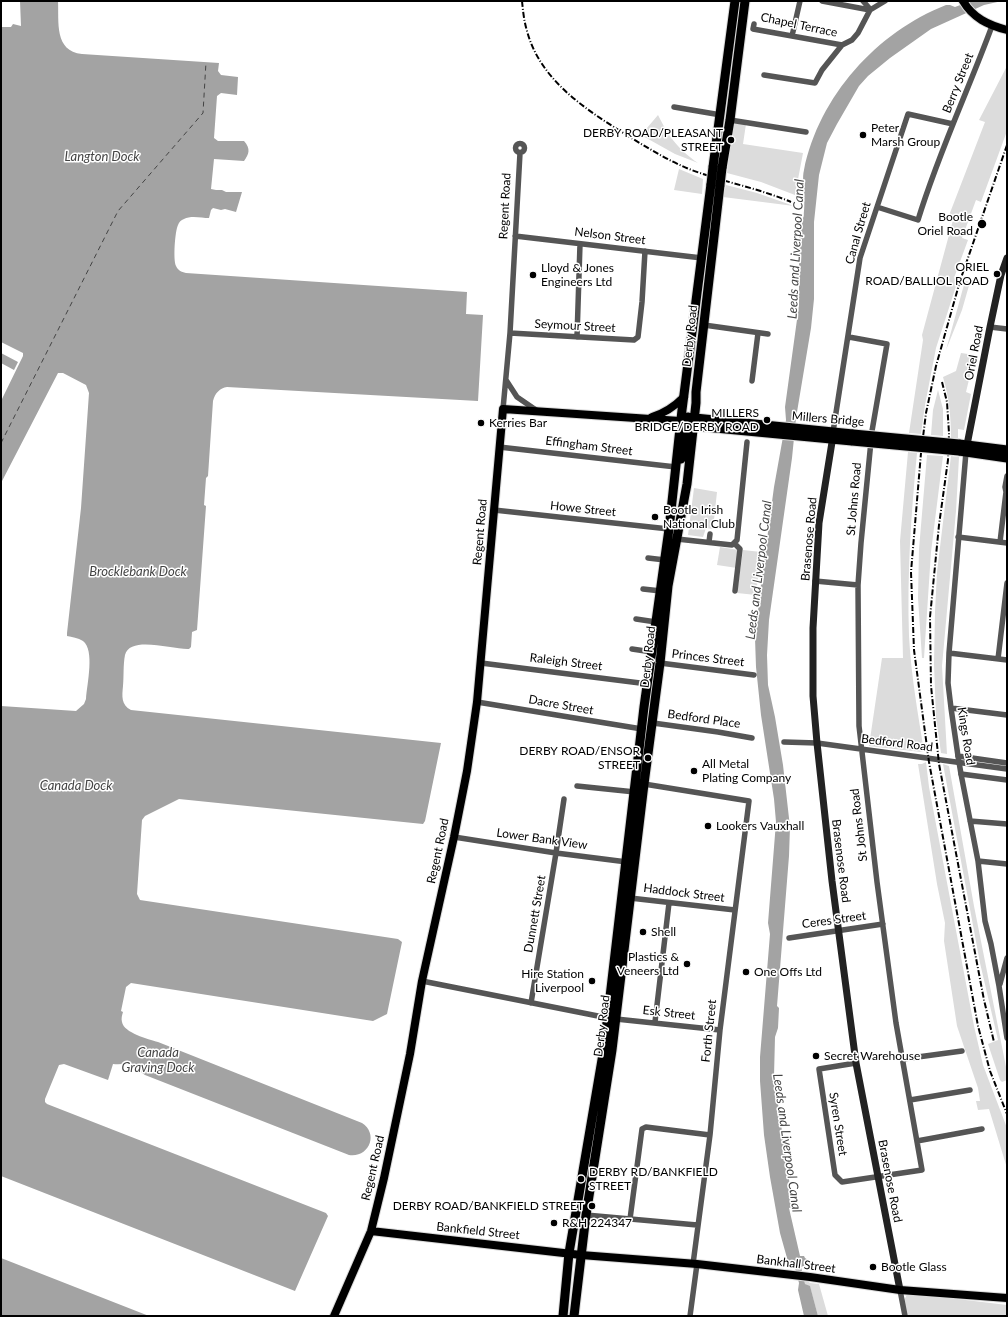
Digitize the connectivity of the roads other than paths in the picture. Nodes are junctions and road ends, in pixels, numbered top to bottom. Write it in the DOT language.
graph roads {
  1 [pos="735,1"];
  2 [pos="745,1"];
  3 [pos="800,1"];
  4 [pos="822,1"];
  5 [pos="863,1"];
  6 [pos="885,1"];
  7 [pos="963,1"];
  8 [pos="870,10"];
  9 [pos="754,24"];
  10 [pos="992,26"];
  11 [pos="1007,30"];
  12 [pos="792,36"];
  13 [pos="842,45"];
  14 [pos="764,75"];
  15 [pos="674,107"];
  16 [pos="721,114"];
  17 [pos="730,120"];
  18 [pos="953,124"];
  19 [pos="806,132"];
  20 [pos="520,153"];
  21 [pos="718,168"];
  22 [pos="716,185"];
  23 [pos="876,207"];
  24 [pos="515,236"];
  25 [pos="580,244"];
  26 [pos="645,252"];
  27 [pos="702,258"];
  28 [pos="1007,258"];
  29 [pos="704,325"];
  30 [pos="990,327"];
  31 [pos="1007,329"];
  32 [pos="510,333"];
  33 [pos="758,333"];
  34 [pos="768,334"];
  35 [pos="849,336"];
  36 [pos="577,337"];
  37 [pos="506,379"];
  38 [pos="752,381"];
  39 [pos="684,397"];
  40 [pos="503,409"];
  41 [pos="537,411"];
  42 [pos="647,419"];
  43 [pos="689,422"];
  44 [pos="829,435"];
  45 [pos="747,442"];
  46 [pos="499,447"];
  47 [pos="963,448"];
  48 [pos="1007,450"];
  49 [pos="1007,458"];
  50 [pos="676,467"];
  51 [pos="1007,476"];
  52 [pos="1006,492"];
  53 [pos="494,510"];
  54 [pos="669,529"];
  55 [pos="710,534"];
  56 [pos="958,537"];
  57 [pos="677,539"];
  58 [pos="709,542"];
  59 [pos="734,542"];
  60 [pos="1000,542"];
  61 [pos="1007,543"];
  62 [pos="648,558"];
  63 [pos="665,560"];
  64 [pos="815,581"];
  65 [pos="1007,583"];
  66 [pos="858,585"];
  67 [pos="642,589"];
  68 [pos="661,591"];
  69 [pos="735,591"];
  70 [pos="1006,604"];
  71 [pos="636,619"];
  72 [pos="656,622"];
  73 [pos="632,649"];
  74 [pos="652,652"];
  75 [pos="949,653"];
  76 [pos="998,659"];
  77 [pos="1007,660"];
  78 [pos="481,663"];
  79 [pos="660,663"];
  80 [pos="754,675"];
  81 [pos="648,684"];
  82 [pos="477,702"];
  83 [pos="951,708"];
  84 [pos="1007,714"];
  85 [pos="653,723"];
  86 [pos="642,729"];
  87 [pos="752,738"];
  88 [pos="784,742"];
  89 [pos="816,743"];
  90 [pos="862,750"];
  91 [pos="958,756"];
  92 [pos="1007,763"];
  93 [pos="1007,770"];
  94 [pos="961,774"];
  95 [pos="1007,780"];
  96 [pos="644,784"];
  97 [pos="577,786"];
  98 [pos="635,792"];
  99 [pos="564,799"];
  100 [pos="970,821"];
  101 [pos="1007,824"];
  102 [pos="454,836"];
  103 [pos="556,853"];
  104 [pos="978,861"];
  105 [pos="627,862"];
  106 [pos="1007,864"];
  107 [pos="630,898"];
  108 [pos="669,903"];
  109 [pos="735,910"];
  110 [pos="883,924"];
  111 [pos="839,930"];
  112 [pos="789,938"];
  113 [pos="1007,958"];
  114 [pos="422,981"];
  115 [pos="999,986"];
  116 [pos="531,1003"];
  117 [pos="612,1019"];
  118 [pos="1006,1020"];
  119 [pos="655,1022"];
  120 [pos="720,1030"];
  121 [pos="1007,1038"];
  122 [pos="962,1051"];
  123 [pos="903,1059"];
  124 [pos="856,1063"];
  125 [pos="970,1090"];
  126 [pos="910,1100"];
  127 [pos="982,1129"];
  128 [pos="710,1135"];
  129 [pos="917,1141"];
  130 [pos="878,1177"];
  131 [pos="590,1188"];
  132 [pos="586,1215"];
  133 [pos="630,1219"];
  134 [pos="697,1225"];
  135 [pos="371,1231"];
  136 [pos="569,1253"];
  137 [pos="581,1255"];
  138 [pos="695,1264"];
  139 [pos="900,1290"];
  140 [pos="1007,1298"];
  141 [pos="334,1316"];
  142 [pos="564,1316"];
  143 [pos="574,1316"];
  144 [pos="690,1316"];
  145 [pos="905,1316"];
  1 -- 16 [label="highway, Derby Road"];
  2 -- 17 [label="highway, Derby Road"];
  3 -- 12 [label="street"];
  4 -- 8 [label="street"];
  5 -- 8 [label="street"];
  6 -- 8 [label="street"];
  7 -- 10 [label="main road"];
  8 -- 13 [label="street"];
  9 -- 12 [label="street, Chapel Terrace"];
  10 -- 11 [label="main road"];
  10 -- 18 [label="street, Berry Street"];
  12 -- 13 [label="street, Chapel Terrace"];
  13 -- 14 [label="street"];
  15 -- 16 [label="street"];
  16 -- 21 [label="highway, Derby Road"];
  17 -- 19 [label="street"];
  17 -- 21 [label="highway, Derby Road"];
  18 -- 23 [label="street, Canal Street"];
  18 -- 23 [label="street, Berry Street"];
  20 -- 24 [label="street, Regent Road"];
  21 -- 22 [label="highway, Derby Road, bridge"];
  22 -- 27 [label="highway, Derby Road"];
  22 -- 29 [label="highway, Derby Road"];
  23 -- 35 [label="street, Canal Street"];
  24 -- 25 [label="street, Nelson Street"];
  24 -- 32 [label="street, Regent Road"];
  25 -- 26 [label="street, Nelson Street"];
  25 -- 36 [label="street"];
  26 -- 27 [label="street, Nelson Street"];
  26 -- 36 [label="street, Seymour Street"];
  27 -- 39 [label="highway, Derby Road"];
  28 -- 30 [label="main road, Oriel Road"];
  29 -- 33 [label="street"];
  29 -- 43 [label="highway, Derby Road"];
  30 -- 31 [label="street"];
  30 -- 47 [label="main road, Oriel Road"];
  32 -- 36 [label="street, Seymour Street"];
  32 -- 37 [label="street, Regent Road"];
  33 -- 34 [label="street"];
  33 -- 38 [label="street"];
  35 -- 44 [label="street, Canal Street"];
  35 -- 66 [label="street, St Johns Road"];
  37 -- 40 [label="street, Regent Road"];
  37 -- 41 [label="street"];
  39 -- 42 [label="main road"];
  39 -- 43 [label="highway, Derby Road"];
  40 -- 41 [label="main road, Millers Bridge"];
  40 -- 46 [label="main road, Regent Road"];
  41 -- 42 [label="main road, Millers Bridge"];
  42 -- 43 [label="main road, Millers Bridge"];
  43 -- 44 [label="highway, Millers Bridge"];
  43 -- 50 [label="highway, Derby Road"];
  43 -- 57 [label="highway, Derby Road"];
  44 -- 47 [label="highway, Millers Bridge, bridge"];
  44 -- 64 [label="main road, Brasenose Road"];
  45 -- 59 [label="street"];
  46 -- 50 [label="street, Effingham Street"];
  46 -- 53 [label="main road, Regent Road"];
  47 -- 48 [label="highway"];
  47 -- 49 [label="highway"];
  47 -- 56 [label="street, Kings Road"];
  50 -- 54 [label="highway, Derby Road"];
  51 -- 52 [label="street"];
  52 -- 60 [label="street"];
  53 -- 54 [label="street, Howe Street"];
  53 -- 78 [label="main road, Regent Road"];
  54 -- 63 [label="highway, Derby Road"];
  55 -- 58 [label="street"];
  56 -- 60 [label="street"];
  56 -- 75 [label="street, Kings Road"];
  57 -- 58 [label="street"];
  57 -- 79 [label="highway, Derby Road"];
  58 -- 59 [label="street"];
  59 -- 69 [label="street"];
  60 -- 61 [label="street"];
  62 -- 63 [label="street"];
  63 -- 68 [label="highway, Derby Road"];
  64 -- 66 [label="street"];
  64 -- 89 [label="main road, Brasenose Road"];
  65 -- 70 [label="street"];
  66 -- 90 [label="street, St Johns Road"];
  67 -- 68 [label="street"];
  68 -- 72 [label="highway, Derby Road"];
  70 -- 76 [label="street"];
  71 -- 72 [label="street"];
  72 -- 74 [label="highway, Derby Road"];
  73 -- 74 [label="street"];
  74 -- 81 [label="highway, Derby Road"];
  75 -- 76 [label="street"];
  75 -- 83 [label="street, Kings Road"];
  76 -- 77 [label="street"];
  78 -- 81 [label="street, Raleigh Street"];
  78 -- 82 [label="main road, Regent Road"];
  79 -- 80 [label="street, Princes Street"];
  79 -- 85 [label="highway, Derby Road"];
  81 -- 86 [label="highway, Derby Road"];
  82 -- 86 [label="street, Dacre Street"];
  82 -- 102 [label="main road, Regent Road"];
  83 -- 84 [label="street"];
  83 -- 91 [label="street, Kings Road"];
  85 -- 87 [label="street, Bedford Place"];
  85 -- 96 [label="highway, Derby Road"];
  86 -- 98 [label="highway, Derby Road"];
  88 -- 89 [label="street, Bedford Road"];
  89 -- 90 [label="street, Bedford Road"];
  89 -- 111 [label="main road, Brasenose Road"];
  90 -- 93 [label="street, Bedford Road"];
  90 -- 110 [label="street, St Johns Road"];
  91 -- 92 [label="street"];
  91 -- 94 [label="street, Kings Road, bridge"];
  94 -- 95 [label="street"];
  94 -- 100 [label="street, Kings Road"];
  96 -- 107 [label="highway, Derby Road"];
  96 -- 109 [label="street, Forth Street"];
  97 -- 98 [label="street"];
  98 -- 105 [label="highway, Derby Road"];
  99 -- 103 [label="street, Dunnett Street"];
  100 -- 101 [label="street"];
  100 -- 104 [label="street, Kings Road"];
  102 -- 103 [label="street, Lower Bank View"];
  102 -- 114 [label="main road, Regent Road"];
  103 -- 105 [label="street, Lower Bank View"];
  103 -- 116 [label="street, Dunnett Street"];
  104 -- 106 [label="street"];
  104 -- 115 [label="street, Kings Road"];
  105 -- 117 [label="highway, Derby Road"];
  107 -- 108 [label="street, Haddock Street"];
  107 -- 117 [label="highway, Derby Road"];
  108 -- 109 [label="street, Haddock Street"];
  108 -- 119 [label="street"];
  109 -- 120 [label="street, Forth Street"];
  110 -- 111 [label="street, Ceres Street"];
  110 -- 123 [label="street, St Johns Road"];
  111 -- 112 [label="street, Ceres Street"];
  111 -- 124 [label="main road, Brasenose Road"];
  113 -- 115 [label="street"];
  114 -- 116 [label="street, Esk Street"];
  114 -- 135 [label="main road, Regent Road"];
  115 -- 118 [label="street, Kings Road"];
  116 -- 117 [label="street, Esk Street"];
  117 -- 119 [label="street, Esk Street"];
  117 -- 131 [label="highway, Derby Road"];
  117 -- 136 [label="highway, Derby Road"];
  118 -- 121 [label="street"];
  119 -- 120 [label="street, Esk Street"];
  120 -- 128 [label="street, Forth Street"];
  122 -- 123 [label="street"];
  123 -- 126 [label="street, St Johns Road"];
  124 -- 130 [label="main road, Brasenose Road"];
  124 -- 130 [label="street, Syren Street"];
  125 -- 126 [label="street"];
  126 -- 129 [label="street, St Johns Road"];
  127 -- 129 [label="street"];
  128 -- 133 [label="street"];
  128 -- 134 [label="street, Forth Street"];
  129 -- 130 [label="street, St Johns Road"];
  130 -- 139 [label="main road, Brasenose Road"];
  131 -- 132 [label="highway, Derby Road"];
  131 -- 136 [label="highway"];
  132 -- 133 [label="street"];
  132 -- 137 [label="highway, Derby Road"];
  133 -- 134 [label="street"];
  134 -- 138 [label="street, Forth Street"];
  135 -- 136 [label="main road, Bankfield Street"];
  135 -- 141 [label="main road, Regent Road"];
  136 -- 137 [label="main road, Bankfield Street"];
  136 -- 142 [label="highway, Derby Road"];
  137 -- 138 [label="main road, Bankhall Street"];
  137 -- 142 [label="highway"];
  137 -- 143 [label="highway, Derby Road"];
  138 -- 139 [label="main road, Bankhall Street"];
  138 -- 144 [label="street, Forth Street"];
  139 -- 140 [label="main road, Bankhall Street"];
  139 -- 145 [label="street"];
}
